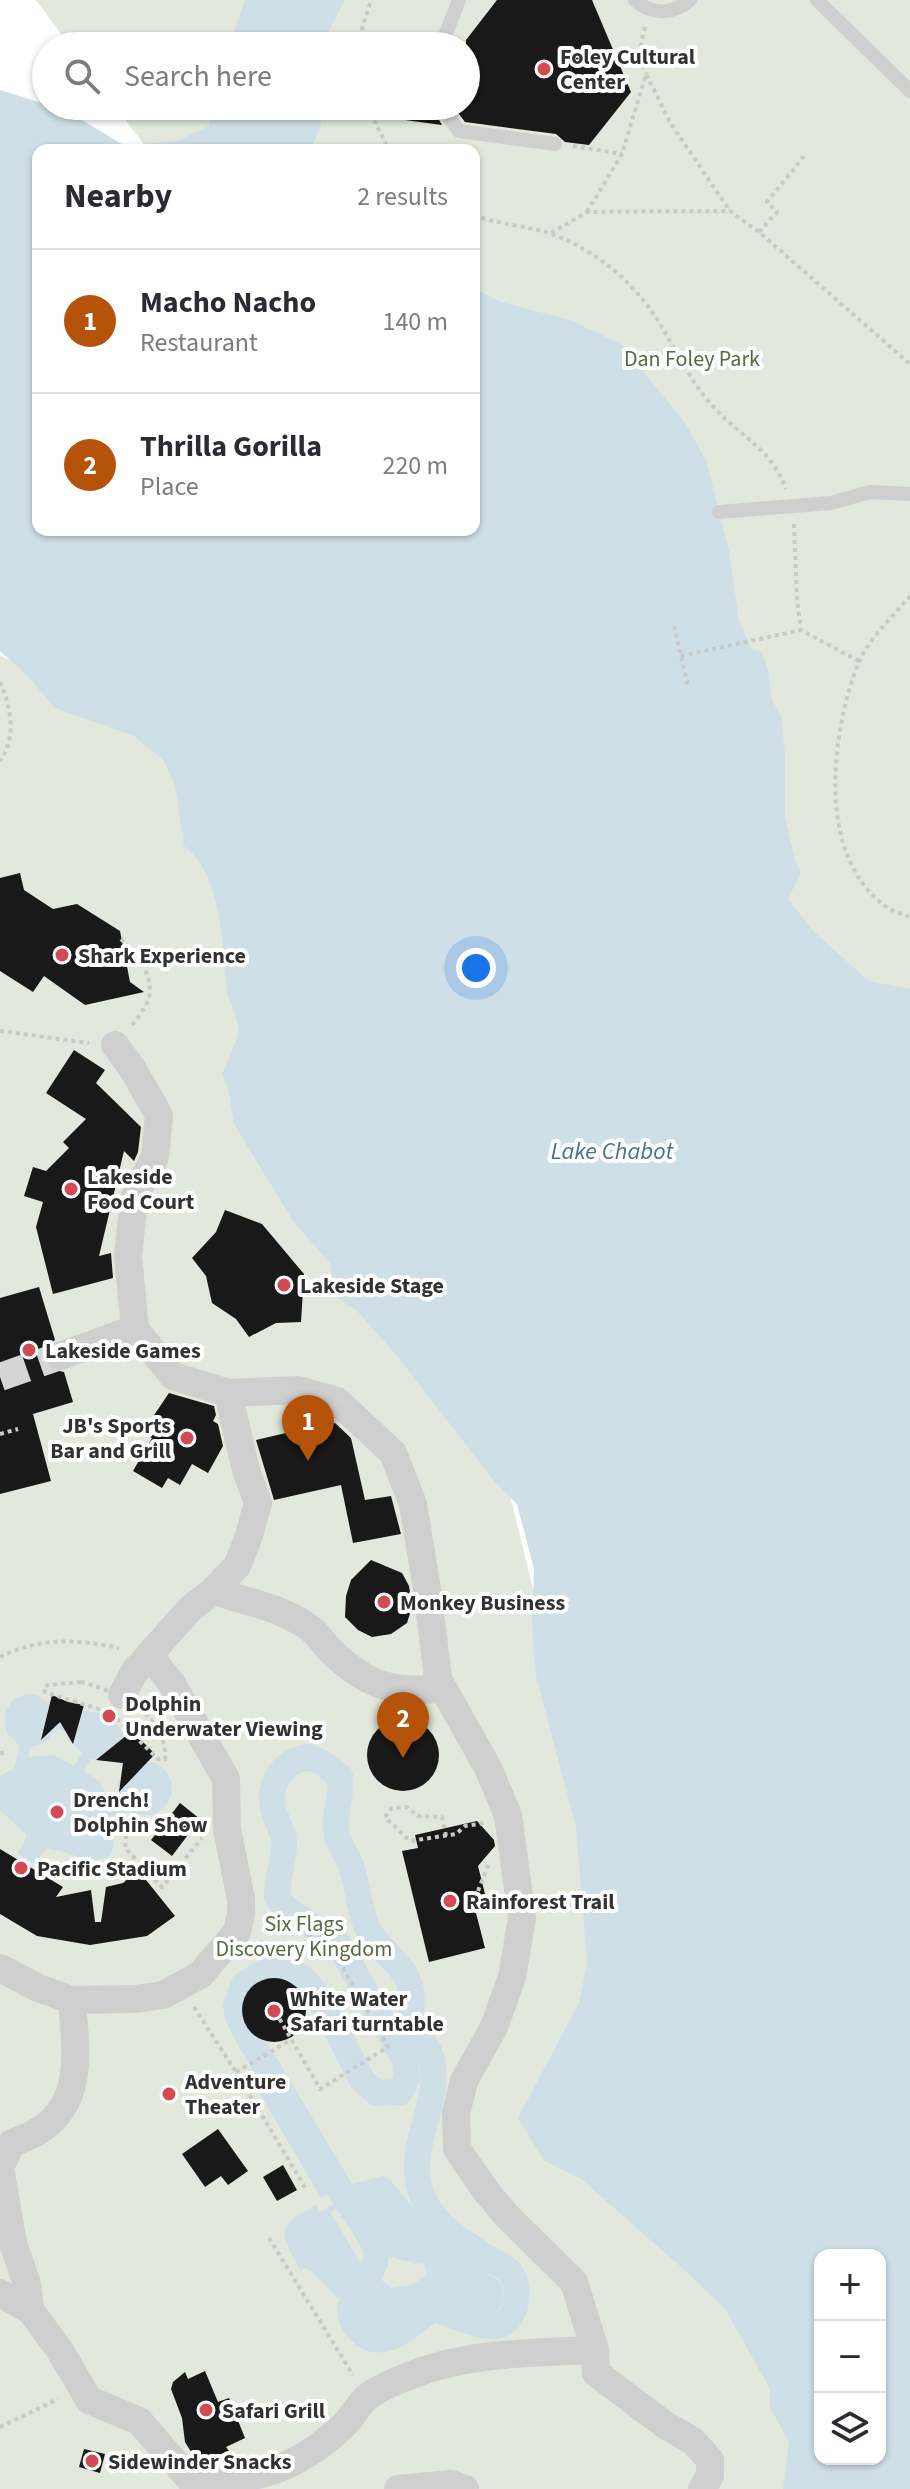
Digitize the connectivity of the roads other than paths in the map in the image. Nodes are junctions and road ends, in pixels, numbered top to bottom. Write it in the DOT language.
graph roads {
  1 [pos="459,0"];
  2 [pos="635,0"];
  3 [pos="690,0"];
  4 [pos="817,0"];
  5 [pos="446,32"];
  6 [pos="910,91"];
  7 [pos="451,120"];
  8 [pos="555,144"];
  9 [pos="910,494"];
  10 [pos="719,512"];
  11 [pos="115,1045"];
  12 [pos="135,1329"];
  13 [pos="60,1356"];
  14 [pos="228,1393"];
  15 [pos="213,1591"];
  16 [pos="149,1655"];
  17 [pos="443,1689"];
  18 [pos="122,1695"];
  19 [pos="0,1968"];
  20 [pos="72,2000"];
  21 [pos="0,2168"];
  22 [pos="0,2293"];
  23 [pos="30,2310"];
  24 [pos="595,2350"];
  25 [pos="235,2485"];
  26 [pos="195,2487"];
  27 [pos="398,2489"];
  28 [pos="465,2489"];
  29 [pos="702,2489"];
  1 -- 5 [label="lane"];
  2 -- 3 [label="lane"];
  4 -- 6 [label="lane"];
  7 -- 8 [label="lane"];
  9 -- 10 [label="lane"];
  11 -- 12 [label="street"];
  12 -- 13 [label="street"];
  12 -- 14 [label="street"];
  14 -- 15 [label="street"];
  14 -- 17 [label="street"];
  15 -- 16 [label="street"];
  15 -- 17 [label="street"];
  16 -- 18 [label="street"];
  16 -- 20 [label="street"];
  17 -- 24 [label="street"];
  19 -- 20 [label="street"];
  20 -- 21 [label="street"];
  21 -- 23 [label="street"];
  22 -- 23 [label="street"];
  23 -- 26 [label="street"];
  24 -- 25 [label="street"];
  24 -- 29 [label="street"];
  25 -- 26 [label="street"];
  27 -- 28 [label="street"];
}
